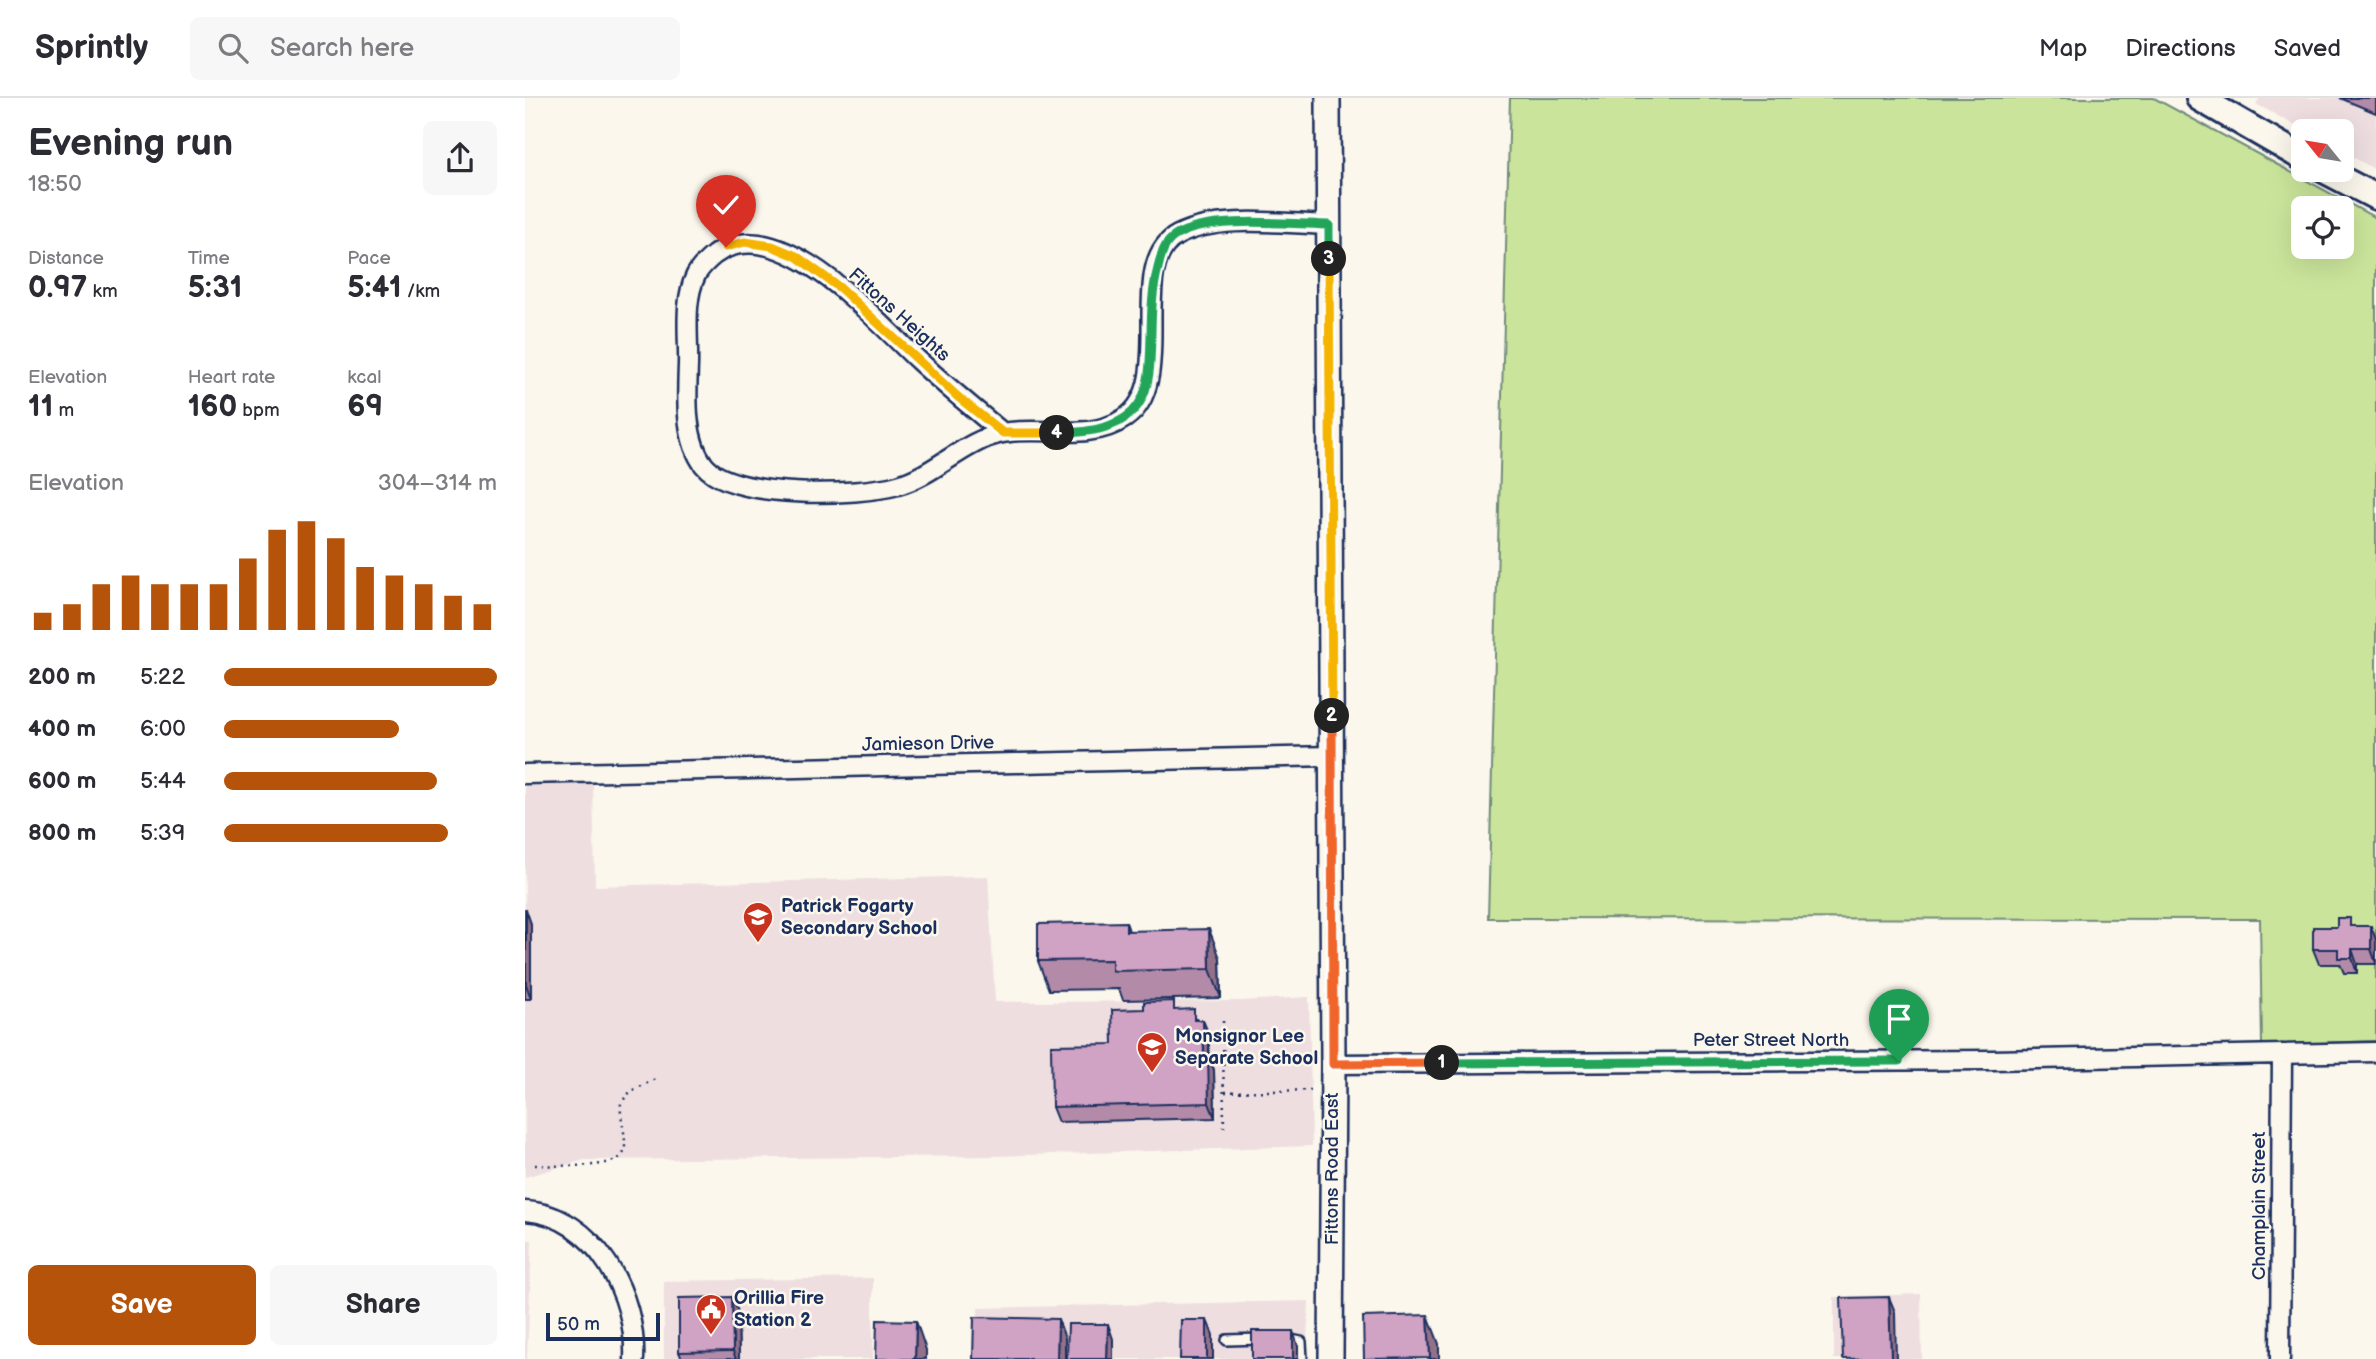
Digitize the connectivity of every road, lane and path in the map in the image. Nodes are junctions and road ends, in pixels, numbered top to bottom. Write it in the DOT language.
graph roads {
  1 [pos="1328,98"];
  2 [pos="2199,98"];
  3 [pos="2291,151"];
  4 [pos="2347,182"];
  5 [pos="2376,197"];
  6 [pos="1329,225"];
  7 [pos="1003,433"];
  8 [pos="1332,756"];
  9 [pos="525,774"];
  10 [pos="1223,1021"];
  11 [pos="2376,1052"];
  12 [pos="2282,1054"];
  13 [pos="1333,1064"];
  14 [pos="655,1079"];
  15 [pos="1324,1090"];
  16 [pos="1224,1092"];
  17 [pos="1224,1132"];
  18 [pos="535,1165"];
  19 [pos="525,1211"];
  20 [pos="1267,1339"];
  21 [pos="1280,1339"];
  22 [pos="1227,1340"];
  23 [pos="634,1359"];
  24 [pos="1302,1359"];
  25 [pos="1331,1359"];
  26 [pos="2280,1359"];
  1 -- 6 [label="street, Fittons Road East"];
  2 -- 3 [label="main road"];
  4 -- 5 [label="main road"];
  6 -- 7 [label="street, Fittons Heights"];
  6 -- 8 [label="street, Fittons Road East"];
  7 -- 7 [label="street, Fittons Heights"];
  8 -- 9 [label="street, Jamieson Drive"];
  8 -- 13 [label="street, Fittons Road East"];
  10 -- 16 [label="path"];
  11 -- 12 [label="street, Peter Street North"];
  12 -- 13 [label="street, Peter Street North"];
  12 -- 26 [label="street, Champlain Street"];
  13 -- 25 [label="street, Fittons Road East"];
  14 -- 18 [label="path"];
  15 -- 16 [label="path"];
  16 -- 17 [label="path"];
  19 -- 23 [label="street"];
  20 -- 22 [label="lane"];
  21 -- 24 [label="lane"];
}
